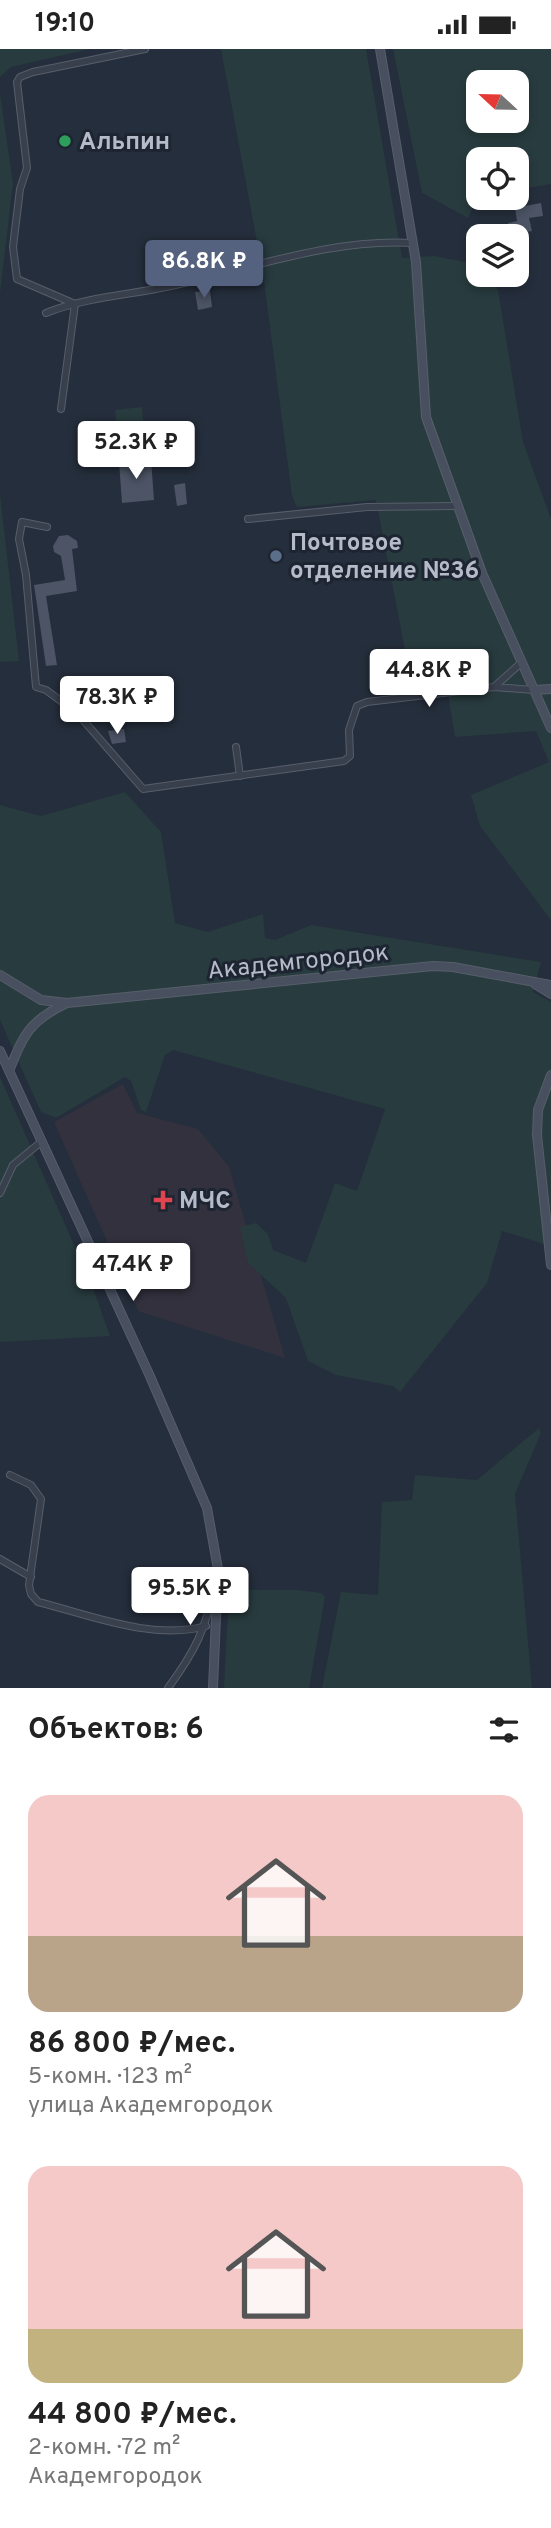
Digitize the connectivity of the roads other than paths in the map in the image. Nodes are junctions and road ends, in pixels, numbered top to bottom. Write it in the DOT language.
graph roads {
  1 [pos="145,49"];
  2 [pos="380,49"];
  3 [pos="413,243"];
  4 [pos="75,304"];
  5 [pos="46,313"];
  6 [pos="61,409"];
  7 [pos="456,506"];
  8 [pos="248,519"];
  9 [pos="47,527"];
  10 [pos="521,663"];
  11 [pos="494,687"];
  12 [pos="551,689"];
  13 [pos="534,690"];
  14 [pos="551,729"];
  15 [pos="236,747"];
  16 [pos="240,776"];
  17 [pos="0,975"];
  18 [pos="532,982"];
  19 [pos="551,985"];
  20 [pos="551,994"];
  21 [pos="67,1003"];
  22 [pos="0,1051"];
  23 [pos="9,1071"];
  24 [pos="551,1075"];
  25 [pos="41,1142"];
  26 [pos="0,1193"];
  27 [pos="551,1265"];
  28 [pos="10,1475"];
  29 [pos="0,1559"];
  30 [pos="218,1569"];
  31 [pos="31,1577"];
  32 [pos="206,1626"];
  33 [pos="168,1688"];
  34 [pos="213,1688"];
  1 -- 4 [label="street"];
  2 -- 3 [label="main road"];
  3 -- 4 [label="street"];
  3 -- 7 [label="main road"];
  4 -- 5 [label="street"];
  4 -- 6 [label="street"];
  7 -- 8 [label="street"];
  7 -- 10 [label="main road"];
  9 -- 16 [label="street"];
  10 -- 11 [label="street"];
  10 -- 13 [label="main road"];
  11 -- 13 [label="street"];
  11 -- 16 [label="street"];
  12 -- 13 [label="main road"];
  13 -- 14 [label="main road"];
  15 -- 16 [label="street"];
  17 -- 21 [label="main road"];
  18 -- 19 [label="main road, Академгородок"];
  18 -- 20 [label="main road"];
  18 -- 21 [label="main road, Академгородок"];
  21 -- 23 [label="main road"];
  22 -- 23 [label="main road"];
  23 -- 25 [label="main road"];
  24 -- 27 [label="main road"];
  25 -- 26 [label="street"];
  25 -- 30 [label="main road"];
  28 -- 31 [label="street"];
  29 -- 31 [label="street"];
  30 -- 32 [label="street"];
  30 -- 34 [label="main road"];
  31 -- 32 [label="street"];
  32 -- 33 [label="street"];
}
